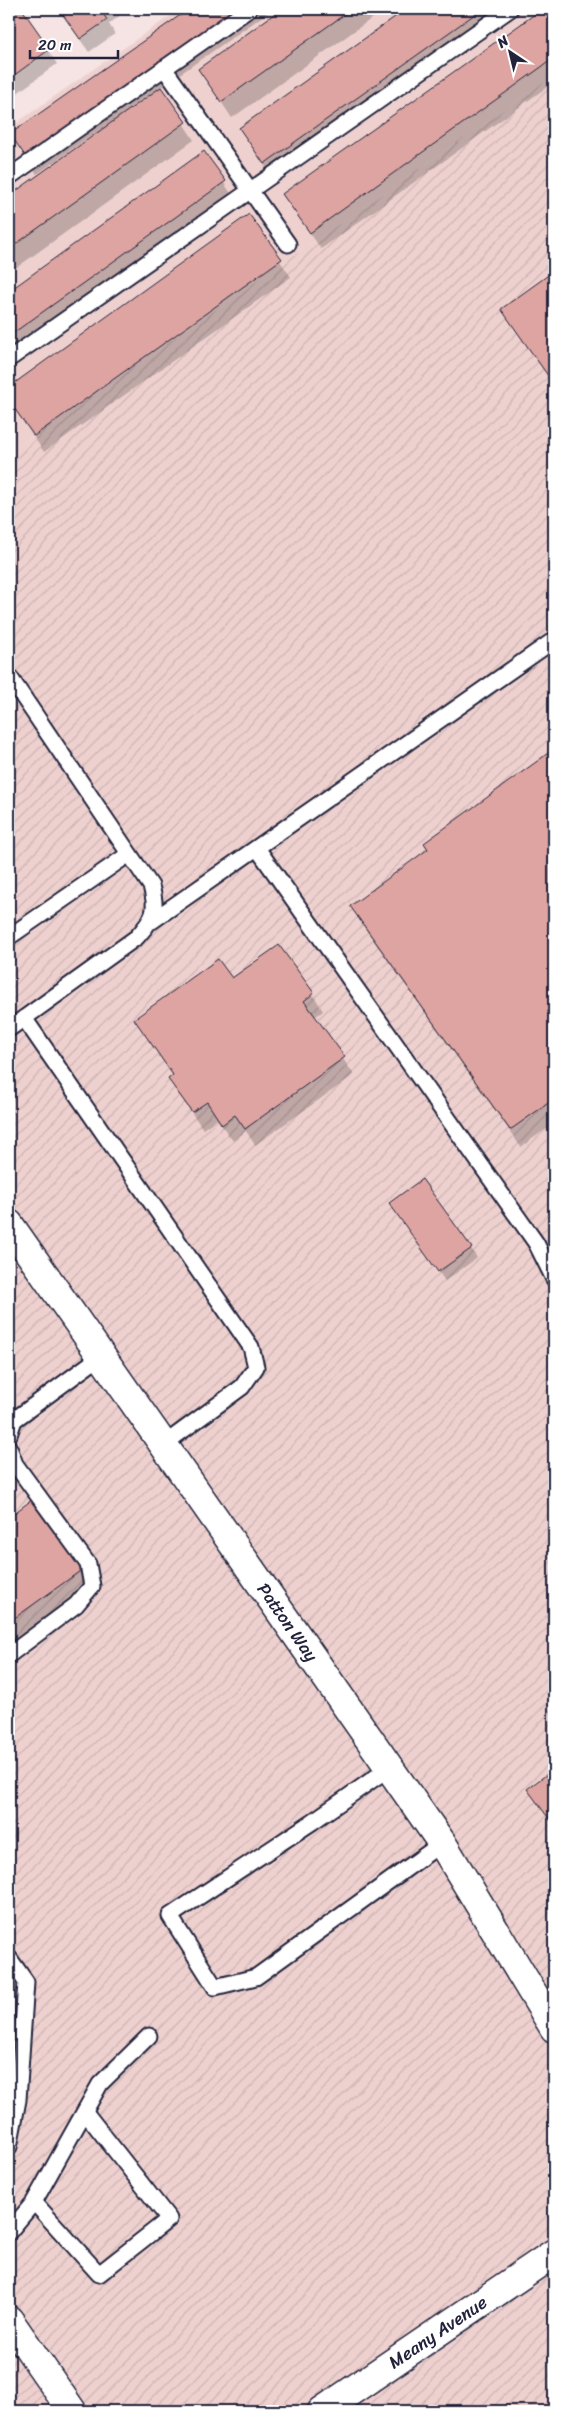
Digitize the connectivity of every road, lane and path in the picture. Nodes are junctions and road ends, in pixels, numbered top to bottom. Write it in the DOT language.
graph roads {
  1 [pos="249,9"];
  2 [pos="510,9"];
  3 [pos="164,68"];
  4 [pos="9,176"];
  5 [pos="250,190"];
  6 [pos="288,244"];
  7 [pos="9,359"];
  8 [pos="554,640"];
  9 [pos="9,676"];
  10 [pos="257,848"];
  11 [pos="129,854"];
  12 [pos="152,921"];
  13 [pos="9,937"];
  14 [pos="24,1018"];
  15 [pos="9,1029"];
  16 [pos="9,1224"];
  17 [pos="554,1279"];
  18 [pos="101,1356"];
  19 [pos="9,1435"];
  20 [pos="163,1445"];
  21 [pos="9,1448"];
  22 [pos="9,1656"];
  23 [pos="389,1768"];
  24 [pos="442,1843"];
  25 [pos="9,1958"];
  26 [pos="554,2028"];
  27 [pos="149,2036"];
  28 [pos="85,2112"];
  29 [pos="9,2147"];
  30 [pos="34,2202"];
  31 [pos="9,2232"];
  32 [pos="554,2253"];
  33 [pos="9,2320"];
  34 [pos="72,2411"];
  35 [pos="322,2411"];
  1 -- 3 [label="lane"];
  2 -- 5 [label="lane"];
  3 -- 4 [label="lane"];
  3 -- 5 [label="lane"];
  5 -- 6 [label="lane"];
  5 -- 7 [label="lane"];
  8 -- 10 [label="lane"];
  9 -- 11 [label="lane"];
  10 -- 12 [label="lane"];
  10 -- 17 [label="lane"];
  11 -- 12 [label="lane"];
  11 -- 13 [label="lane"];
  12 -- 14 [label="lane"];
  14 -- 15 [label="lane"];
  14 -- 20 [label="lane"];
  16 -- 18 [label="street, Patton Way"];
  18 -- 19 [label="lane"];
  18 -- 20 [label="street, Patton Way"];
  20 -- 23 [label="street, Patton Way"];
  21 -- 22 [label="lane"];
  23 -- 24 [label="street, Patton Way"];
  23 -- 24 [label="lane"];
  24 -- 26 [label="street, Patton Way"];
  25 -- 29 [label="lane"];
  27 -- 28 [label="lane"];
  28 -- 30 [label="lane"];
  28 -- 30 [label="lane"];
  30 -- 31 [label="lane"];
  32 -- 35 [label="street, Meany Avenue"];
  33 -- 34 [label="street"];
}
